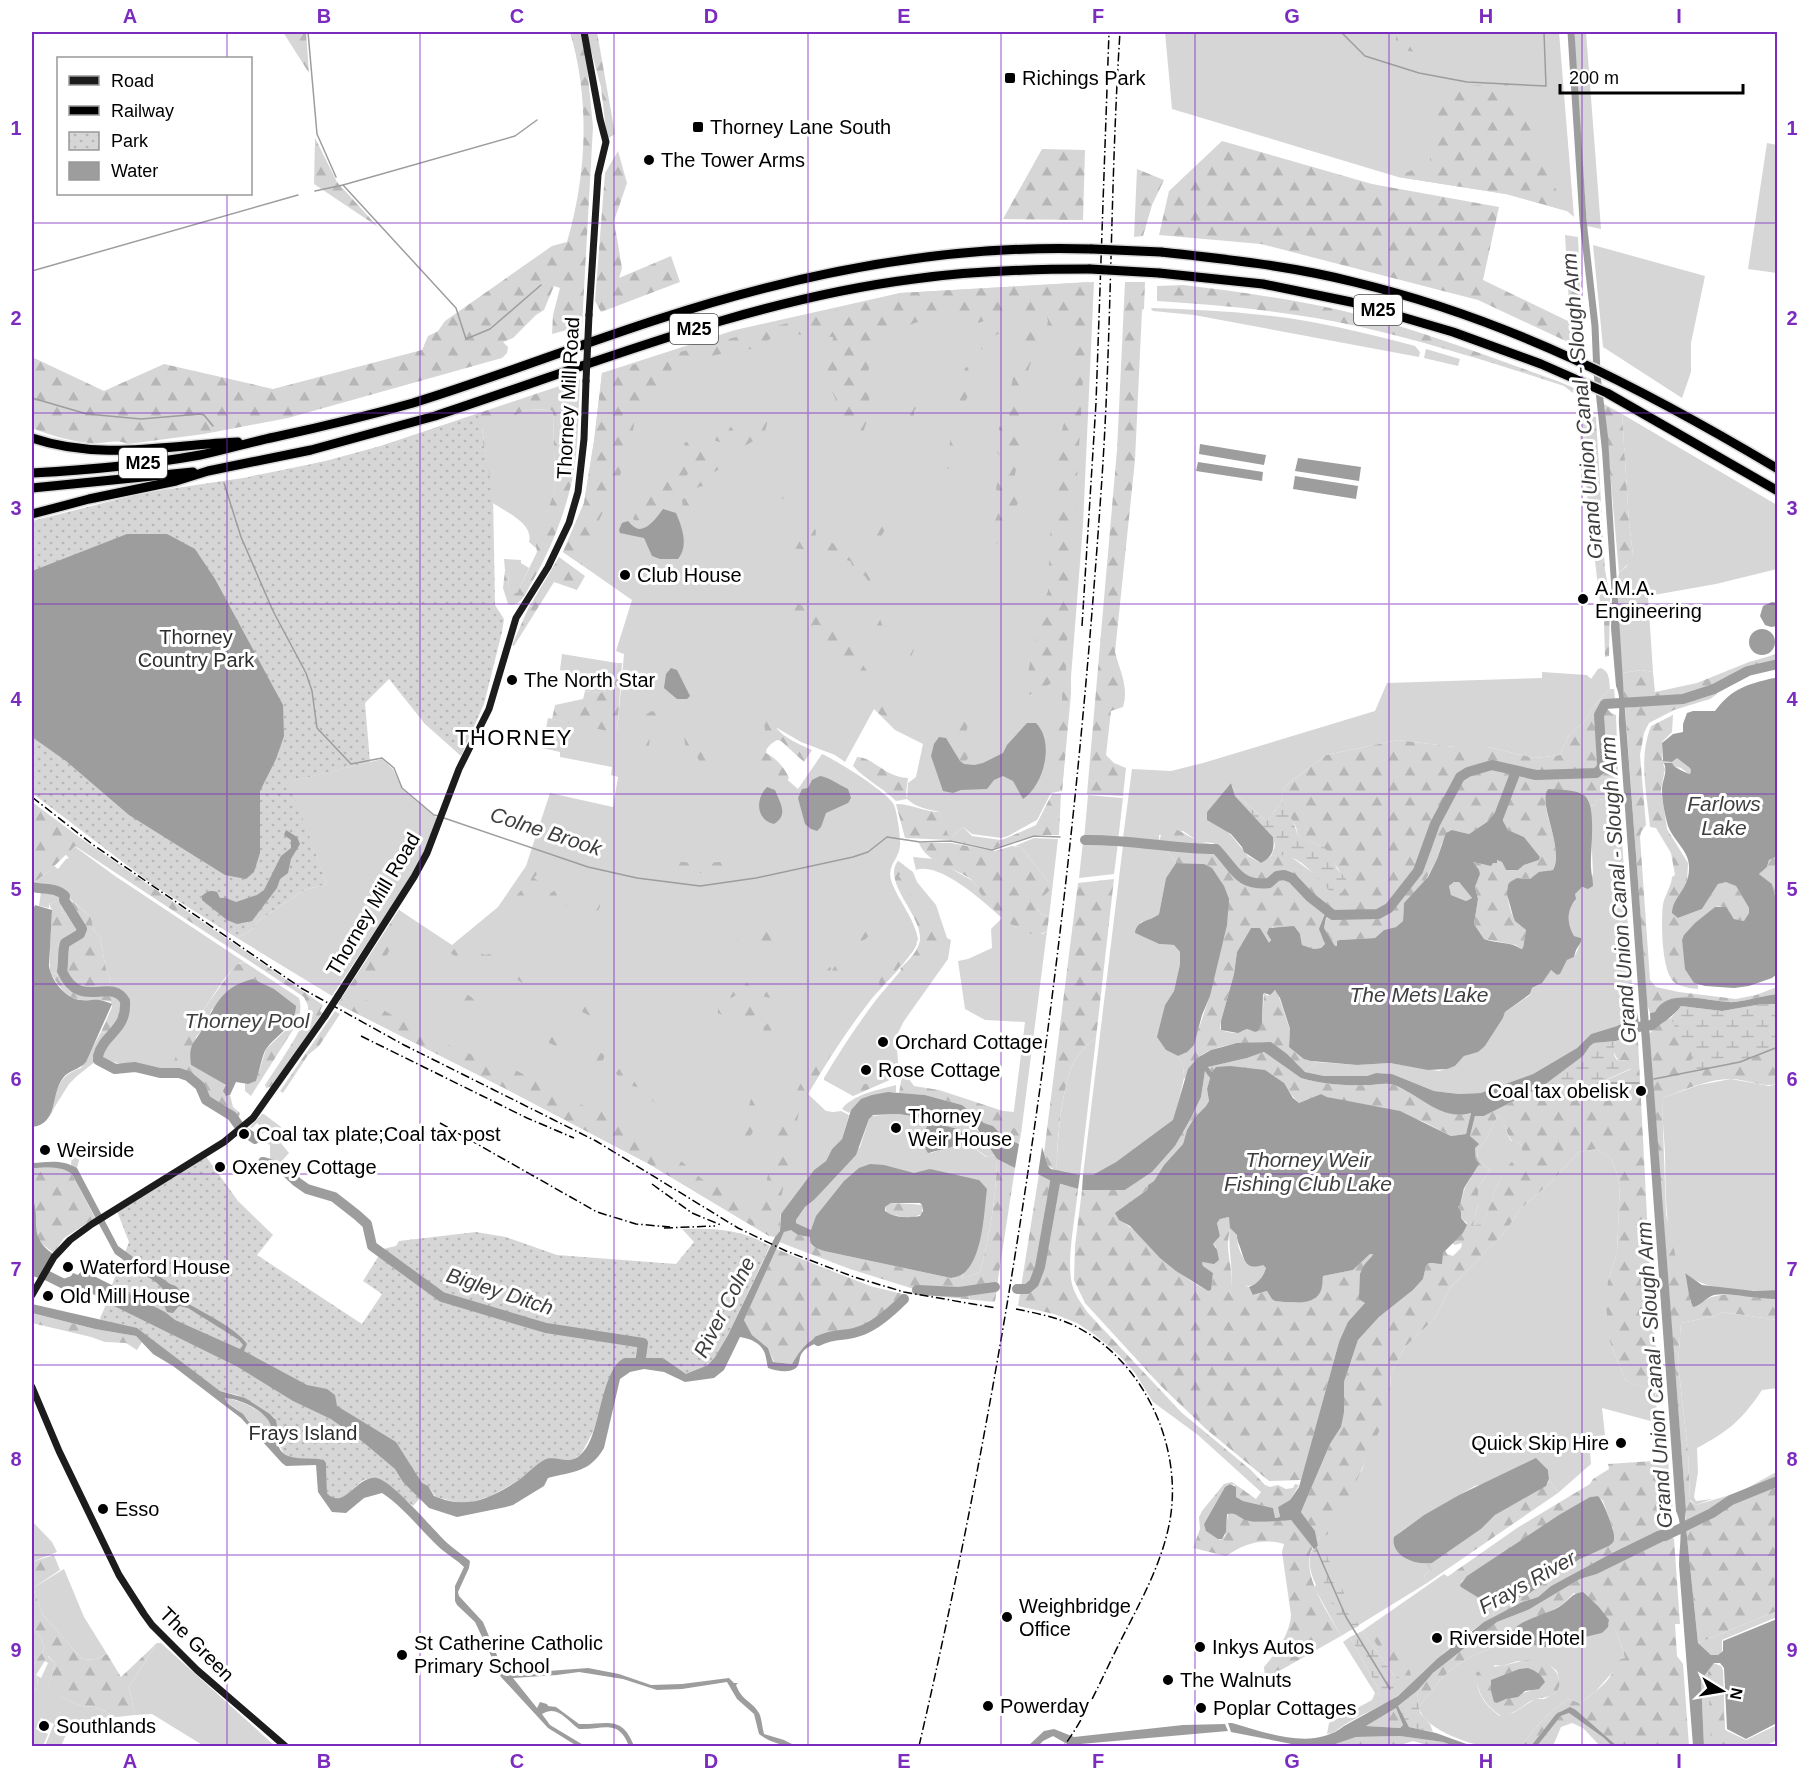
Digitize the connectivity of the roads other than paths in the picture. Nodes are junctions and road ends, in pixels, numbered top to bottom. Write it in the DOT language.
graph roads {
  1 [pos="584,32"];
  2 [pos="32,438"];
  3 [pos="252,442"];
  4 [pos="1778,469"];
  5 [pos="208,471"];
  6 [pos="32,473"];
  7 [pos="32,488"];
  8 [pos="1778,491"];
  9 [pos="32,514"];
  10 [pos="32,1295"];
  11 [pos="32,1388"];
  12 [pos="285,1746"];
  1 -- 10 [label="street, Thorney Mill Road, bridge"];
  2 -- 3 [label="highway"];
  3 -- 4 [label="highway, M25, bridge"];
  3 -- 6 [label="highway, M25"];
  5 -- 7 [label="highway, M25"];
  5 -- 8 [label="highway, M25, bridge"];
  5 -- 9 [label="highway"];
  11 -- 12 [label="street, The Green"];
}
